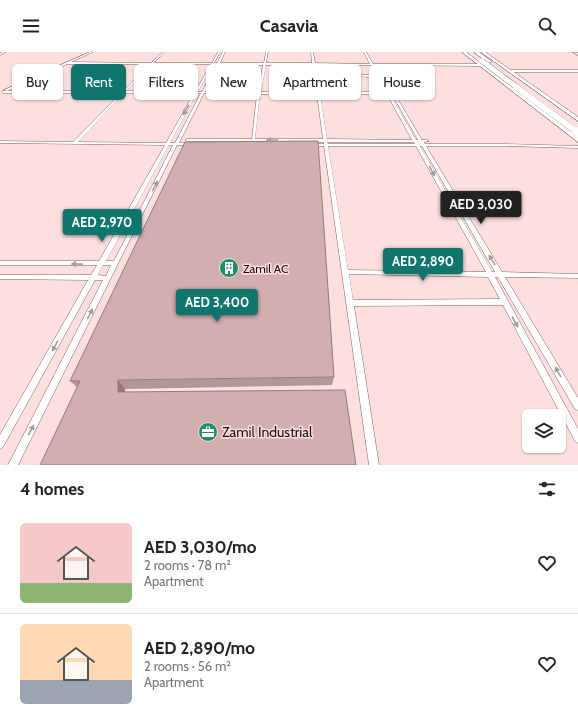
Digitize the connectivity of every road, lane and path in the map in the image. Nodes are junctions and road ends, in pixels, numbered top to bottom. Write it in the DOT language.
graph roads {
  1 [pos="5,52"];
  2 [pos="92,52"];
  3 [pos="163,52"];
  4 [pos="219,52"];
  5 [pos="224,52"];
  6 [pos="267,52"];
  7 [pos="312,52"];
  8 [pos="365,52"];
  9 [pos="370,52"];
  10 [pos="464,52"];
  11 [pos="470,52"];
  12 [pos="476,52"];
  13 [pos="483,52"];
  14 [pos="573,52"];
  15 [pos="578,53"];
  16 [pos="0,54"];
  17 [pos="68,63"];
  18 [pos="152,63"];
  19 [pos="215,63"];
  20 [pos="264,63"];
  21 [pos="481,63"];
  22 [pos="313,64"];
  23 [pos="374,64"];
  24 [pos="424,64"];
  25 [pos="512,72"];
  26 [pos="578,72"];
  27 [pos="261,81"];
  28 [pos="126,90"];
  29 [pos="2,92"];
  30 [pos="71,92"];
  31 [pos="126,92"];
  32 [pos="517,92"];
  33 [pos="199,93"];
  34 [pos="206,93"];
  35 [pos="548,99"];
  36 [pos="116,100"];
  37 [pos="258,100"];
  38 [pos="319,100"];
  39 [pos="395,100"];
  40 [pos="578,119"];
  41 [pos="578,126"];
  42 [pos="577,136"];
  43 [pos="253,140"];
  44 [pos="0,141"];
  45 [pos="76,141"];
  46 [pos="500,141"];
  47 [pos="169,142"];
  48 [pos="177,142"];
  49 [pos="326,143"];
  50 [pos="420,143"];
  51 [pos="504,145"];
  52 [pos="252,146"];
  53 [pos="578,147"];
  54 [pos="0,263"];
  55 [pos="116,263"];
  56 [pos="100,264"];
  57 [pos="345,272"];
  58 [pos="490,274"];
  59 [pos="502,276"];
  60 [pos="578,276"];
  61 [pos="0,277"];
  62 [pos="93,278"];
  63 [pos="108,278"];
  64 [pos="504,302"];
  65 [pos="350,303"];
  66 [pos="578,406"];
  67 [pos="578,438"];
  68 [pos="0,444"];
  69 [pos="13,465"];
  70 [pos="374,465"];
  1 -- 16 [label="street"];
  2 -- 17 [label="street"];
  3 -- 18 [label="street"];
  4 -- 19 [label="street"];
  5 -- 19 [label="street"];
  6 -- 20 [label="street"];
  7 -- 22 [label="street"];
  8 -- 23 [label="street"];
  9 -- 23 [label="street"];
  10 -- 21 [label="main road"];
  11 -- 21 [label="highway"];
  12 -- 41 [label="highway"];
  13 -- 25 [label="main road"];
  14 -- 15 [label="street"];
  17 -- 18 [label="street"];
  17 -- 29 [label="street"];
  18 -- 19 [label="street"];
  18 -- 28 [label="street"];
  19 -- 20 [label="street"];
  19 -- 33 [label="street"];
  20 -- 22 [label="street"];
  20 -- 27 [label="street"];
  21 -- 24 [label="street"];
  21 -- 32 [label="main road"];
  21 -- 42 [label="highway, bridge"];
  25 -- 26 [label="street"];
  25 -- 35 [label="main road"];
  29 -- 30 [label="street"];
  31 -- 33 [label="street"];
  32 -- 35 [label="main road"];
  32 -- 42 [label="main road"];
  33 -- 34 [label="street"];
  33 -- 47 [label="street, one-way"];
  33 -- 48 [label="street"];
  35 -- 40 [label="main road"];
  36 -- 45 [label="street"];
  37 -- 43 [label="street"];
  38 -- 49 [label="street"];
  39 -- 50 [label="street"];
  42 -- 46 [label="street"];
  43 -- 48 [label="street"];
  49 -- 43 [label="street, one-way"];
  43 -- 52 [label="street"];
  44 -- 45 [label="street"];
  45 -- 47 [label="street"];
  46 -- 50 [label="street"];
  46 -- 51 [label="street"];
  47 -- 48 [label="street"];
  47 -- 56 [label="street"];
  48 -- 52 [label="street"];
  55 -- 48 [label="street, one-way"];
  49 -- 50 [label="street"];
  49 -- 52 [label="street"];
  49 -- 57 [label="street"];
  50 -- 51 [label="street"];
  50 -- 58 [label="street, one-way"];
  59 -- 50 [label="street, one-way"];
  51 -- 53 [label="street"];
  56 -- 54 [label="street, one-way"];
  55 -- 56 [label="street"];
  55 -- 63 [label="street"];
  56 -- 62 [label="street"];
  57 -- 58 [label="street"];
  57 -- 65 [label="street"];
  58 -- 59 [label="street"];
  58 -- 64 [label="street"];
  59 -- 60 [label="street"];
  66 -- 59 [label="street, one-way"];
  61 -- 62 [label="street"];
  62 -- 63 [label="street"];
  62 -- 68 [label="street, one-way"];
  69 -- 63 [label="street, one-way"];
  64 -- 65 [label="street"];
  64 -- 67 [label="street, one-way"];
  65 -- 70 [label="street"];
}
